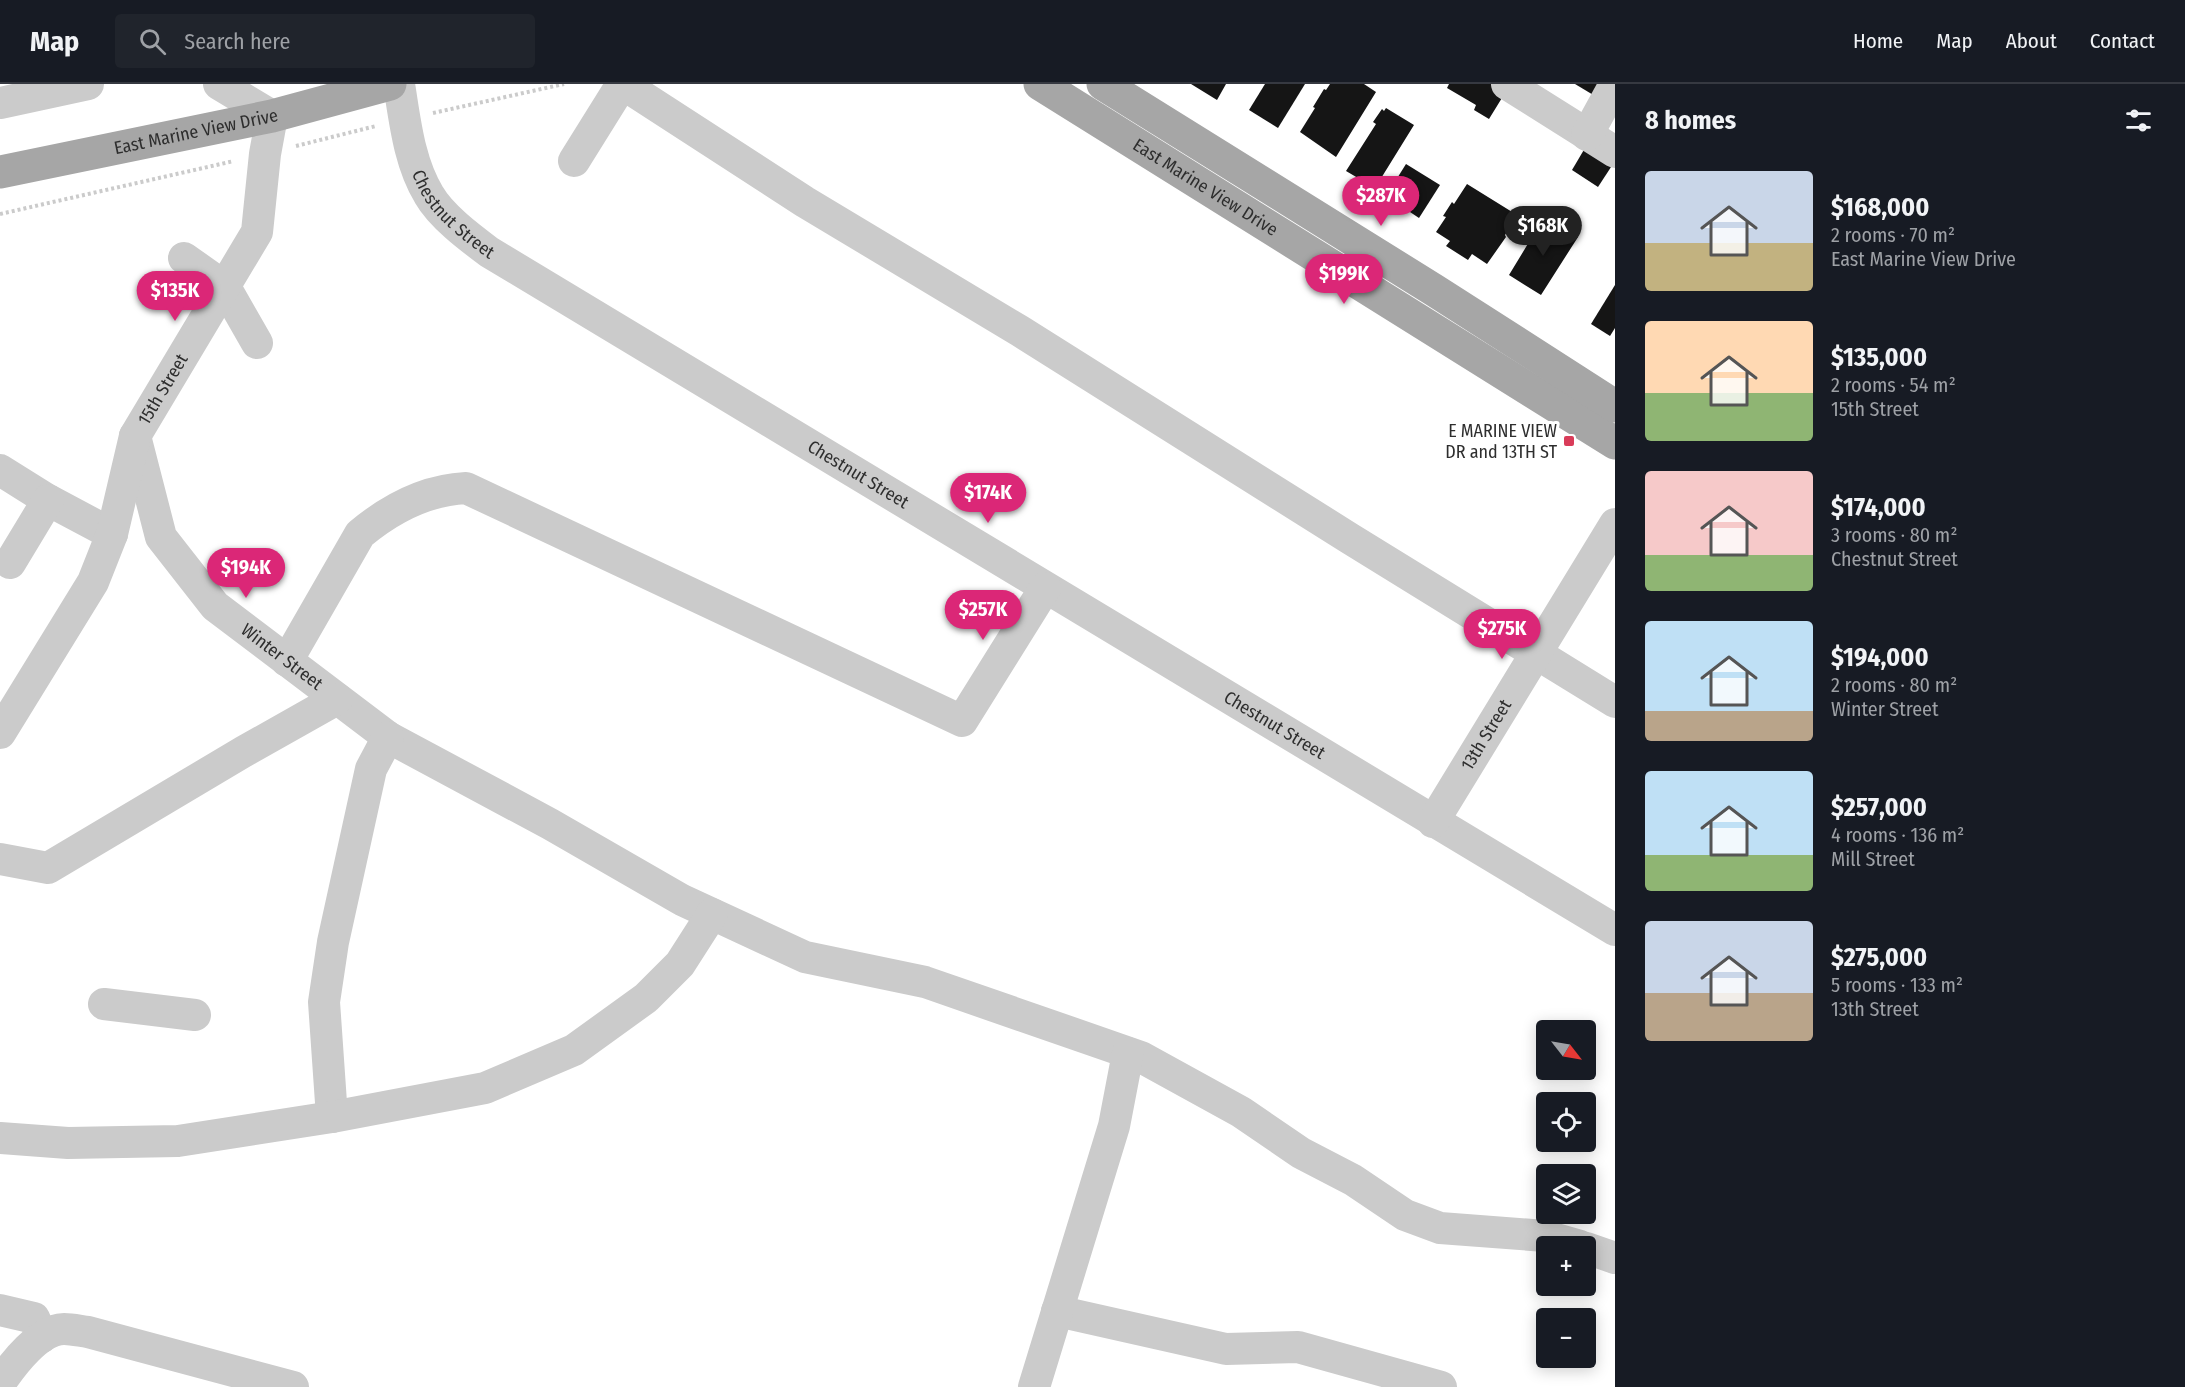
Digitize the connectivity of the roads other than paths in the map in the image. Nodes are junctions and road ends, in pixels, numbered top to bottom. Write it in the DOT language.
graph roads {
  1 [pos="87,84"];
  2 [pos="219,84"];
  3 [pos="390,84"];
  4 [pos="399,84"];
  5 [pos="623,84"];
  6 [pos="1040,84"];
  7 [pos="1507,84"];
  8 [pos="1615,84"];
  9 [pos="1116,87"];
  10 [pos="0,103"];
  11 [pos="272,116"];
  12 [pos="1101,122"];
  13 [pos="1587,135"];
  14 [pos="1615,152"];
  15 [pos="574,161"];
  16 [pos="0,172"];
  17 [pos="184,258"];
  18 [pos="225,287"];
  19 [pos="257,343"];
  20 [pos="1615,406"];
  21 [pos="135,436"];
  22 [pos="1615,443"];
  23 [pos="0,470"];
  24 [pos="48,500"];
  25 [pos="1615,525"];
  26 [pos="112,534"];
  27 [pos="10,563"];
  28 [pos="1045,588"];
  29 [pos="1535,653"];
  30 [pos="287,661"];
  31 [pos="337,699"];
  32 [pos="1615,702"];
  33 [pos="0,733"];
  34 [pos="388,737"];
  35 [pos="1432,822"];
  36 [pos="0,859"];
  37 [pos="712,914"];
  38 [pos="1615,930"];
  39 [pos="104,1004"];
  40 [pos="195,1015"];
  41 [pos="1128,1053"];
  42 [pos="332,1117"];
  43 [pos="0,1138"];
  44 [pos="1545,1236"];
  45 [pos="1596,1251"];
  46 [pos="1615,1258"];
  47 [pos="0,1310"];
  48 [pos="1057,1311"];
  49 [pos="42,1337"];
  50 [pos="0,1383"];
  51 [pos="294,1387"];
  52 [pos="1034,1387"];
  53 [pos="1441,1387"];
  1 -- 10 [label="street"];
  2 -- 11 [label="street"];
  3 -- 11 [label="main road, East Marine View Drive"];
  4 -- 28 [label="street, Chestnut Street"];
  5 -- 15 [label="street"];
  5 -- 29 [label="street"];
  6 -- 12 [label="main road, East Marine View Drive"];
  7 -- 13 [label="street"];
  8 -- 13 [label="street"];
  9 -- 12 [label="street"];
  9 -- 20 [label="main road, East Marine View Drive"];
  11 -- 16 [label="main road, East Marine View Drive"];
  11 -- 18 [label="street, 15th Street"];
  12 -- 22 [label="main road, East Marine View Drive"];
  13 -- 14 [label="street"];
  17 -- 18 [label="street"];
  18 -- 19 [label="street"];
  18 -- 21 [label="street, 15th Street"];
  21 -- 26 [label="street, 15th Street"];
  21 -- 30 [label="street, Winter Street"];
  23 -- 24 [label="street"];
  24 -- 26 [label="street"];
  24 -- 27 [label="street"];
  25 -- 29 [label="street, 13th Street"];
  26 -- 33 [label="street, 15th Street"];
  28 -- 30 [label="street"];
  28 -- 35 [label="street, Chestnut Street"];
  29 -- 32 [label="street"];
  29 -- 35 [label="street, 13th Street"];
  30 -- 31 [label="street, Winter Street"];
  31 -- 34 [label="street, Winter Street"];
  31 -- 36 [label="street"];
  34 -- 37 [label="street, Winter Street"];
  34 -- 42 [label="street"];
  35 -- 38 [label="street, Chestnut Street"];
  37 -- 41 [label="street, Winter Street"];
  37 -- 42 [label="street"];
  39 -- 40 [label="street"];
  41 -- 44 [label="street, Winter Street"];
  41 -- 48 [label="street"];
  42 -- 43 [label="street"];
  45 -- 46 [label="street"];
  47 -- 49 [label="street"];
  48 -- 52 [label="street"];
  48 -- 53 [label="street"];
  49 -- 50 [label="street"];
  49 -- 51 [label="street"];
}
